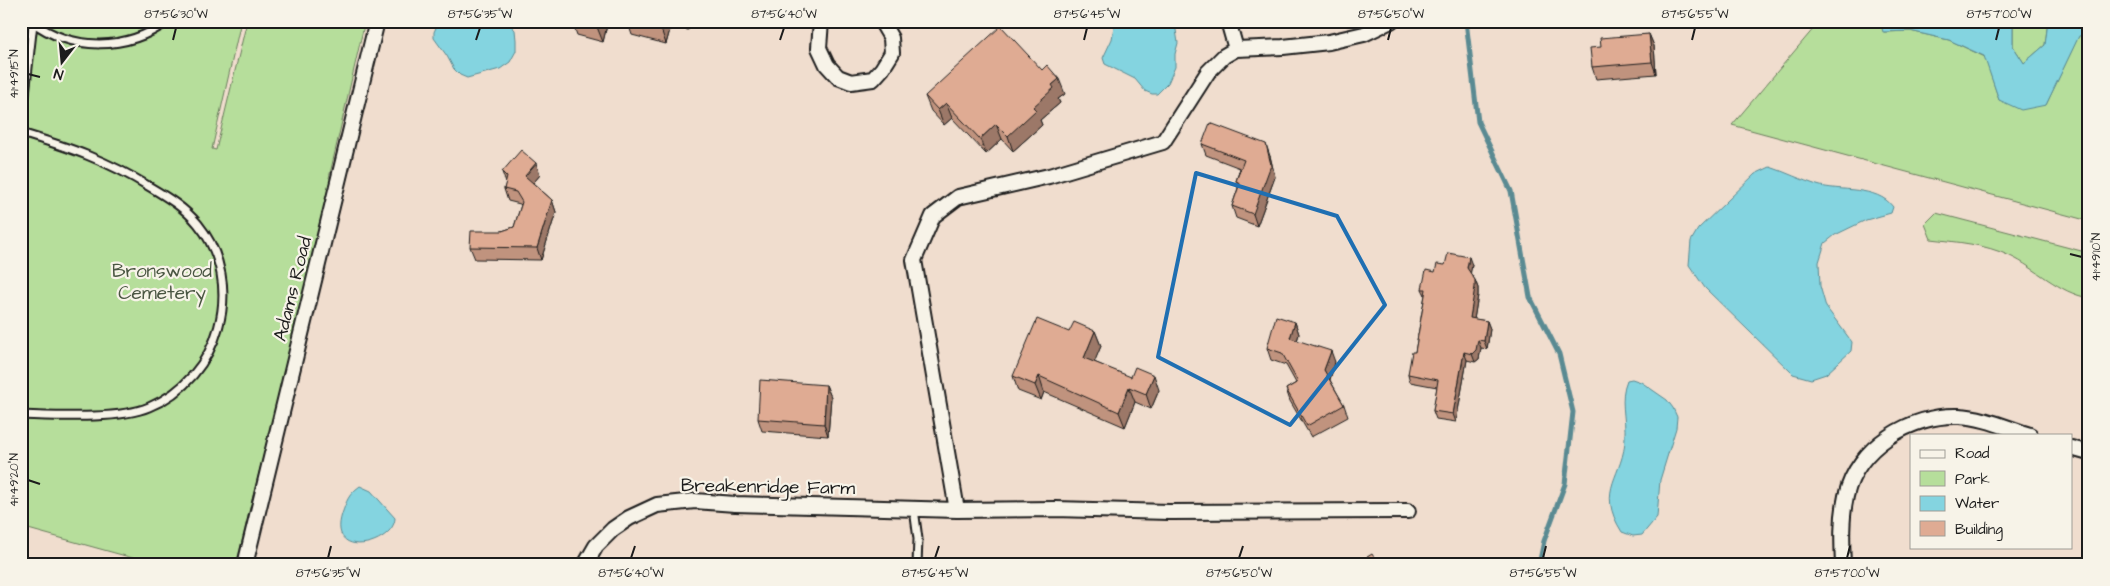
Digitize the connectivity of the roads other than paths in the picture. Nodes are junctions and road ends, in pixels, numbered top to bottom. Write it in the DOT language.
graph roads {
  1 [pos="168,21"];
  2 [pos="377,21"];
  3 [pos="821,21"];
  4 [pos="881,21"];
  5 [pos="1228,21"];
  6 [pos="1391,21"];
  7 [pos="32,22"];
  8 [pos="1236,49"];
  9 [pos="21,130"];
  10 [pos="21,134"];
  11 [pos="21,415"];
  12 [pos="2027,434"];
  13 [pos="2072,448"];
  14 [pos="2089,453"];
  15 [pos="914,509"];
  16 [pos="957,510"];
  17 [pos="1408,511"];
  18 [pos="245,565"];
  19 [pos="585,565"];
  20 [pos="916,565"];
  21 [pos="1843,565"];
  1 -- 7 [label="lane"];
  2 -- 18 [label="street, Adams Road"];
  3 -- 4 [label="street"];
  5 -- 8 [label="street"];
  6 -- 8 [label="street"];
  7 -- 9 [label="lane"];
  8 -- 16 [label="street"];
  10 -- 11 [label="lane"];
  12 -- 21 [label="street"];
  13 -- 14 [label="street"];
  15 -- 16 [label="street, Breakenridge Farm"];
  15 -- 19 [label="street, Breakenridge Farm"];
  15 -- 20 [label="lane"];
  16 -- 17 [label="street, Breakenridge Farm"];
}
